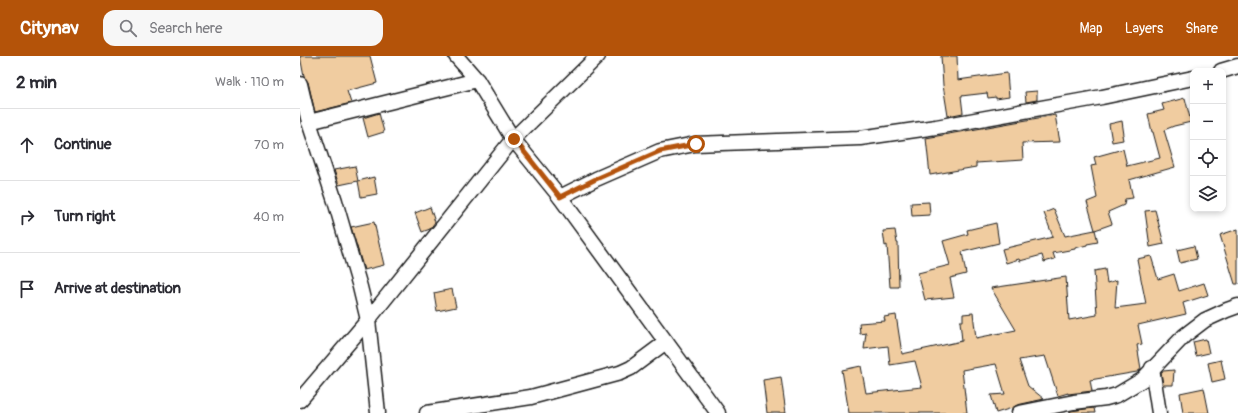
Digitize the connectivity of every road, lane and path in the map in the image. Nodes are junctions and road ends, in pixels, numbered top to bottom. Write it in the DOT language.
graph roads {
  1 [pos="456,56"];
  2 [pos="598,56"];
  3 [pos="1238,66"];
  4 [pos="1226,69"];
  5 [pos="1190,79"];
  6 [pos="477,80"];
  7 [pos="300,84"];
  8 [pos="309,122"];
  9 [pos="514,139"];
  10 [pos="560,197"];
  11 [pos="1238,306"];
  12 [pos="368,320"];
  13 [pos="666,342"];
  14 [pos="1152,368"];
  15 [pos="300,400"];
  16 [pos="378,413"];
  17 [pos="427,413"];
  18 [pos="718,413"];
  19 [pos="1019,413"];
  20 [pos="1159,413"];
  1 -- 6 [label="street"];
  2 -- 9 [label="street"];
  3 -- 4 [label="street"];
  5 -- 10 [label="street"];
  6 -- 8 [label="street"];
  6 -- 9 [label="street"];
  7 -- 8 [label="street"];
  8 -- 12 [label="street"];
  9 -- 10 [label="street"];
  9 -- 12 [label="street"];
  10 -- 13 [label="street"];
  11 -- 14 [label="street"];
  12 -- 15 [label="street"];
  12 -- 16 [label="street"];
  13 -- 17 [label="street"];
  13 -- 18 [label="street"];
  14 -- 19 [label="street"];
  14 -- 20 [label="street"];
}
